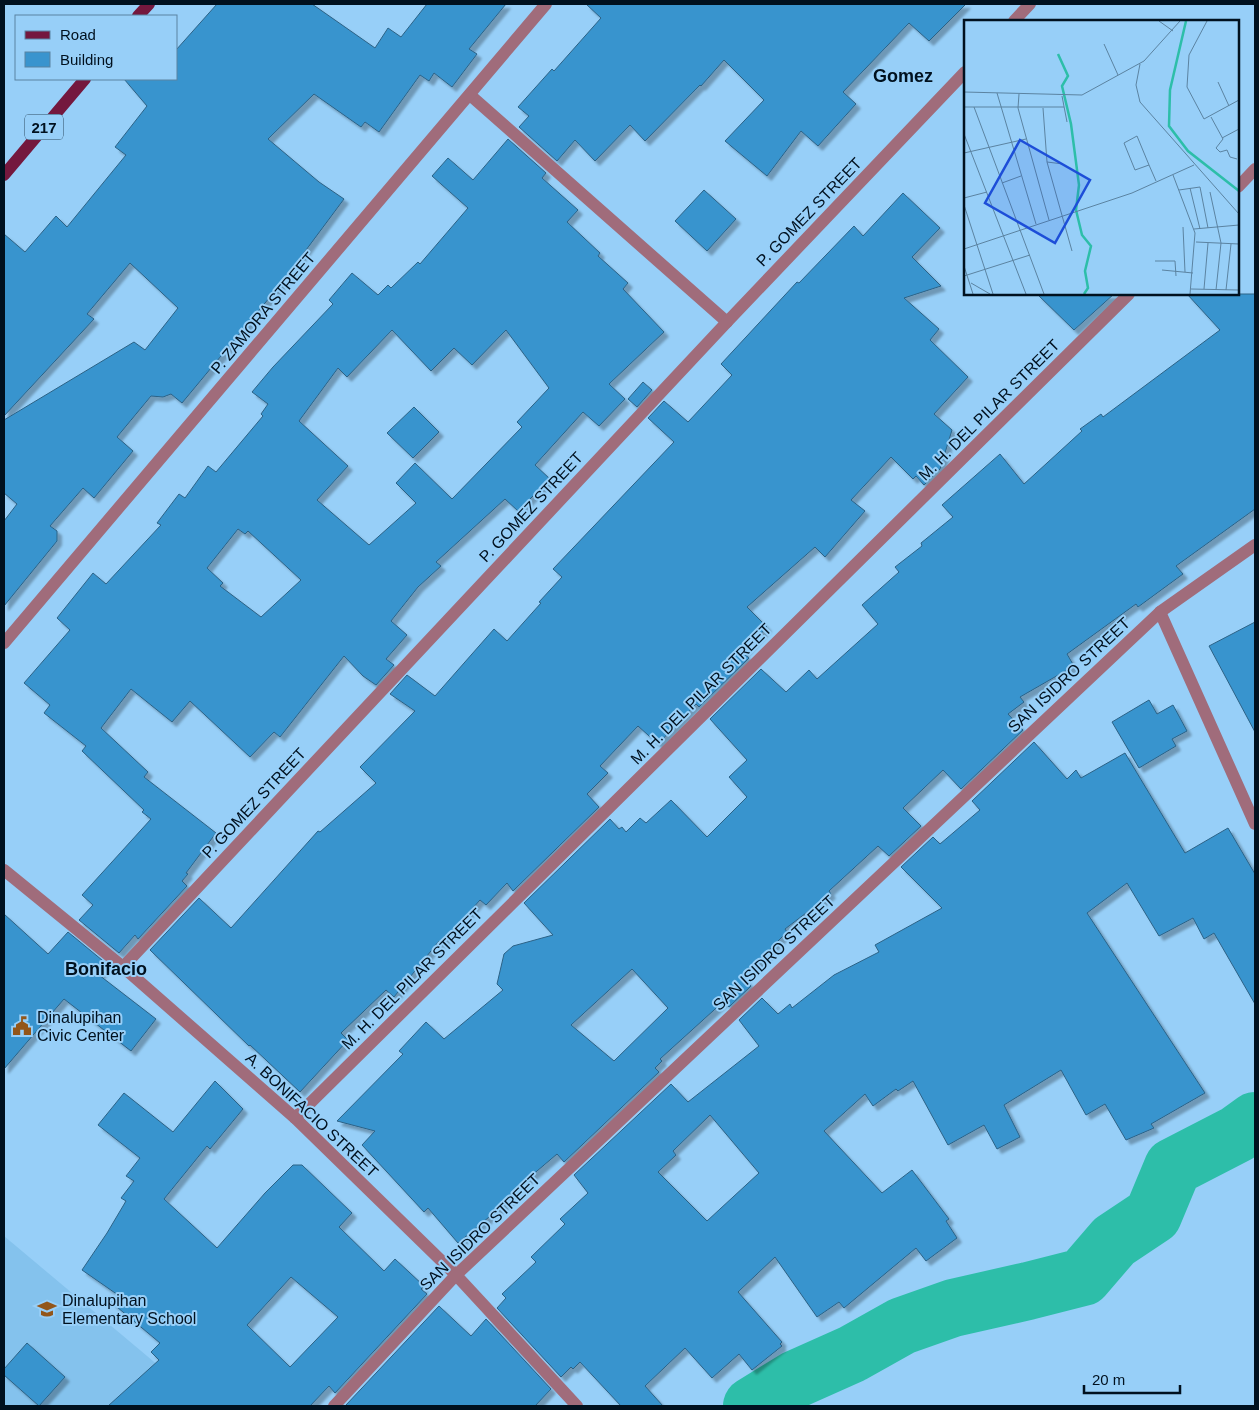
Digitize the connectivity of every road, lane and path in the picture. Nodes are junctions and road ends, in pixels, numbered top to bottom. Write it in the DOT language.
graph roads {
  1 [pos="148,4"];
  2 [pos="546,4"];
  3 [pos="1030,4"];
  4 [pos="139,15"];
  5 [pos="1015,20"];
  6 [pos="964,73"];
  7 [pos="84,80"];
  8 [pos="470,95"];
  9 [pos="1255,169"];
  10 [pos="4,175"];
  11 [pos="1239,185"];
  12 [pos="1128,295"];
  13 [pos="727,322"];
  14 [pos="1255,545"];
  15 [pos="1160,612"];
  16 [pos="4,643"];
  17 [pos="1255,824"];
  18 [pos="4,870"];
  19 [pos="123,967"];
  20 [pos="295,1118"];
  21 [pos="456,1275"];
  22 [pos="334,1406"];
  23 [pos="578,1406"];
  1 -- 4 [label="main road"];
  2 -- 8 [label="street, P. ZAMORA STREET"];
  3 -- 5 [label="street"];
  6 -- 13 [label="street, P. GOMEZ STREET"];
  7 -- 10 [label="main road, 217"];
  8 -- 13 [label="street"];
  8 -- 16 [label="street, P. ZAMORA STREET"];
  9 -- 11 [label="street"];
  12 -- 20 [label="street, M. H. DEL PILAR STREET"];
  13 -- 19 [label="street, P. GOMEZ STREET"];
  14 -- 15 [label="street, SAN ISIDRO STREET"];
  15 -- 17 [label="street"];
  15 -- 21 [label="street, SAN ISIDRO STREET"];
  18 -- 19 [label="street, A. BONIFACIO STREET"];
  19 -- 20 [label="street, A. BONIFACIO STREET"];
  20 -- 21 [label="street, A. BONIFACIO STREET"];
  21 -- 22 [label="street, SAN ISIDRO STREET"];
  21 -- 23 [label="street, A. BONIFACIO STREET"];
}
